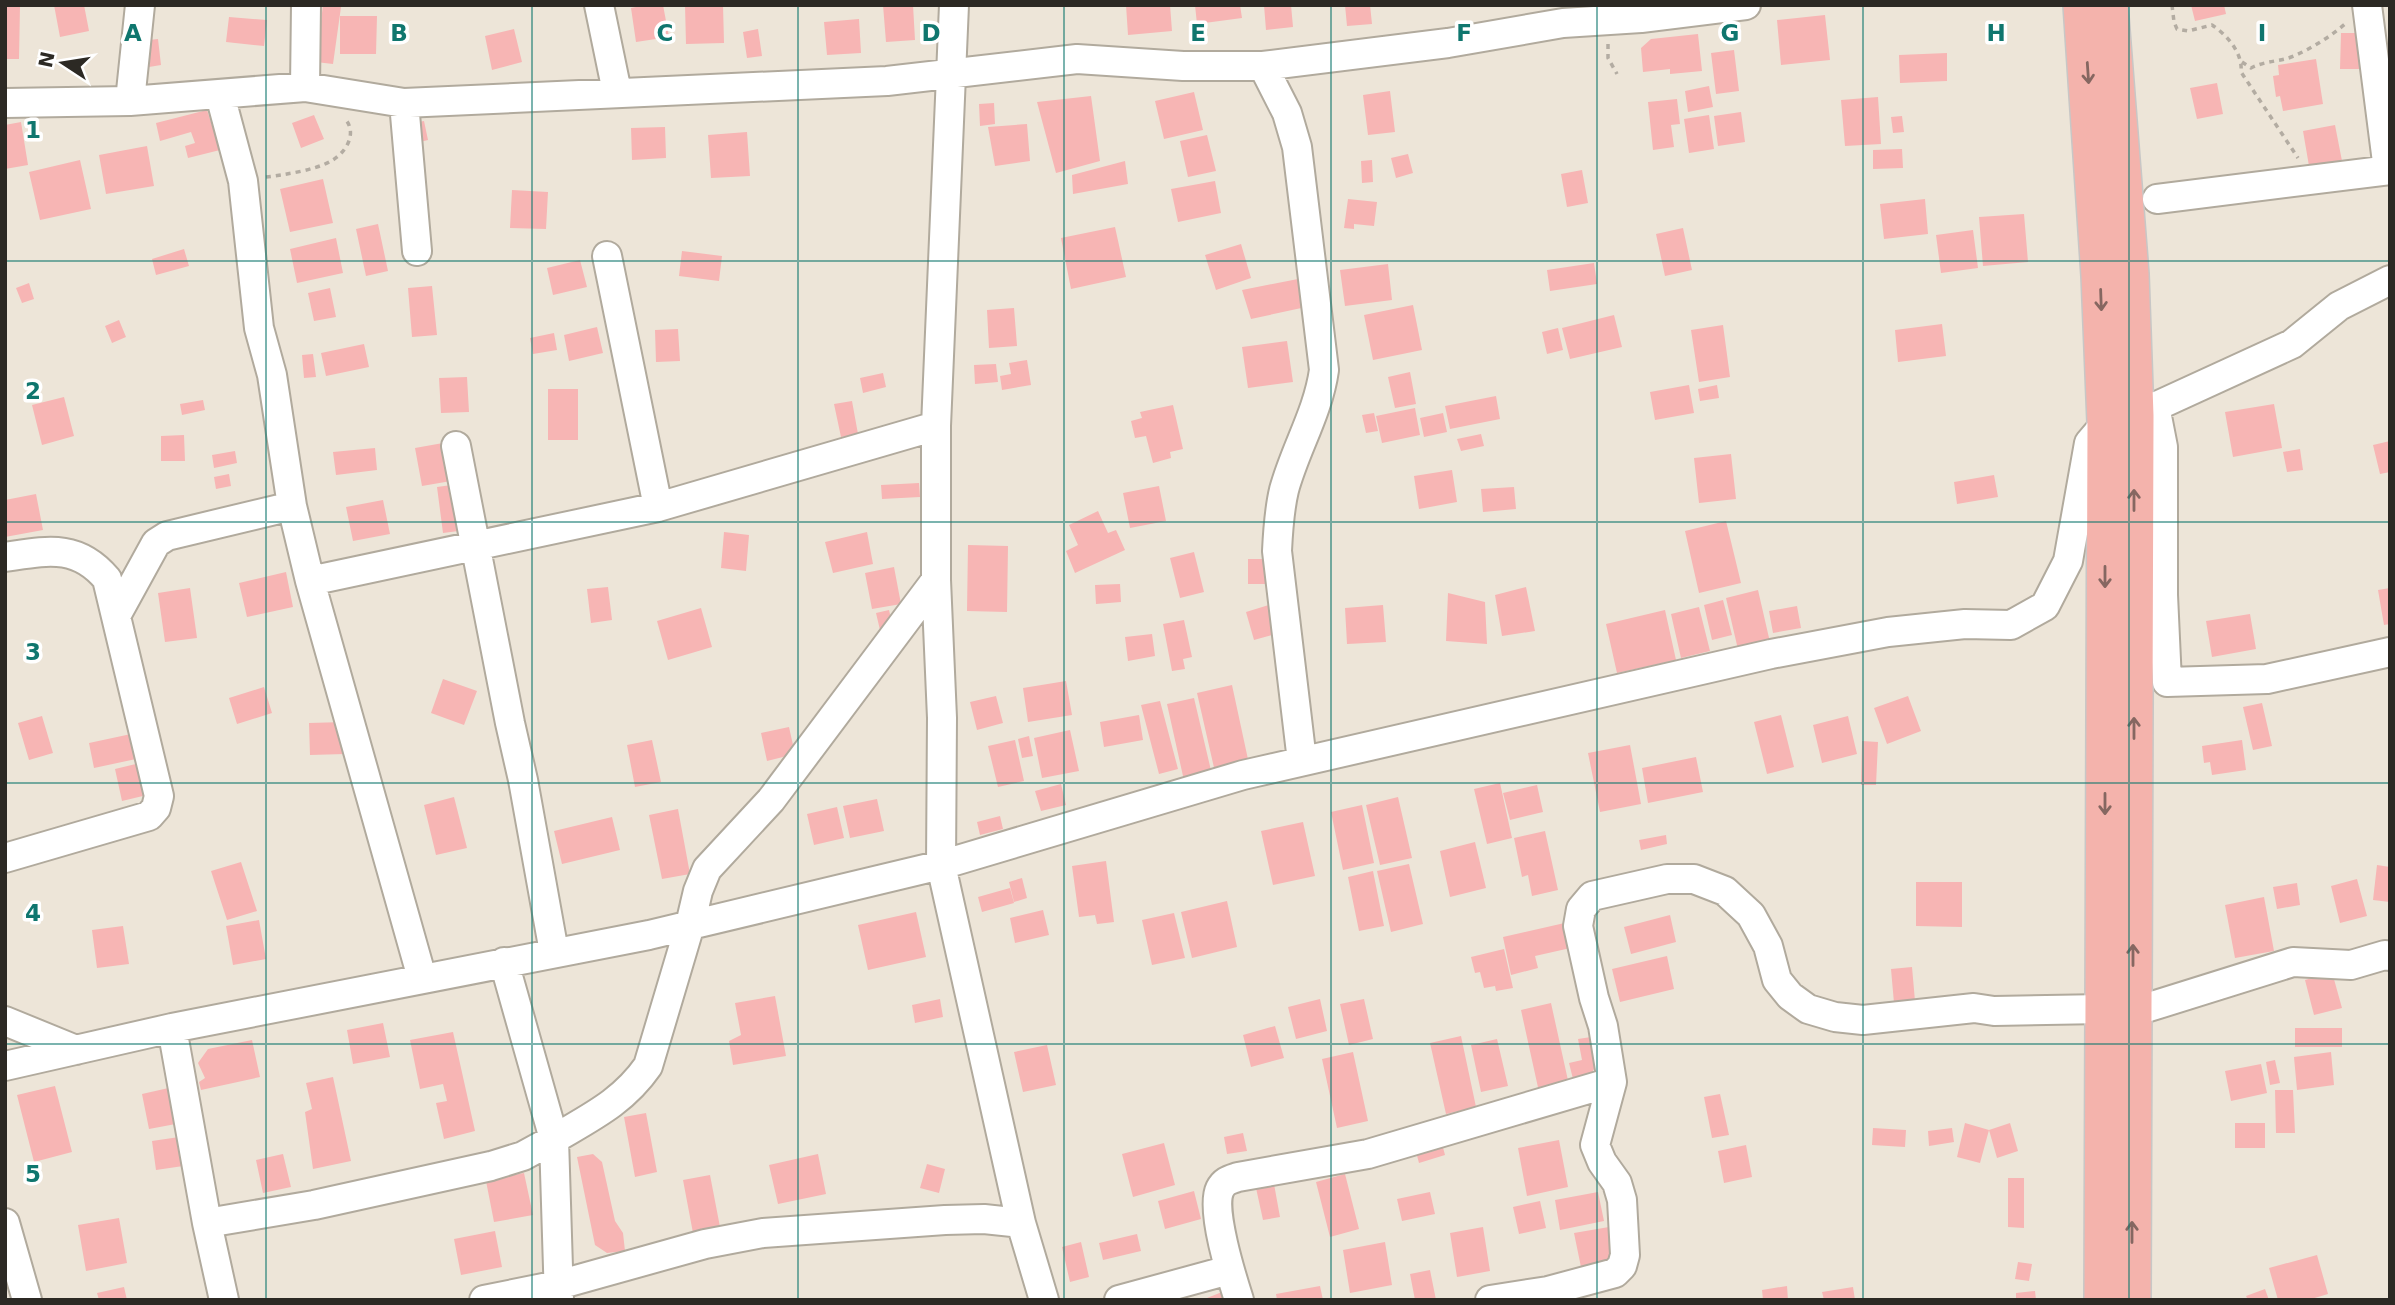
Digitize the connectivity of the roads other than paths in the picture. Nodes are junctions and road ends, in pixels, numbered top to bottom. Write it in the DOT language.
graph roads {
  1 [pos="140,5"];
  2 [pos="306,5"];
  3 [pos="599,5"];
  4 [pos="954,5"];
  5 [pos="1746,5"];
  6 [pos="2082,5"];
  7 [pos="2109,5"];
  8 [pos="2359,12"];
  9 [pos="1263,66"];
  10 [pos="951,72"];
  11 [pos="315,89"];
  12 [pos="617,92"];
  13 [pos="220,94"];
  14 [pos="130,101"];
  15 [pos="5,103"];
  16 [pos="404,103"];
  17 [pos="2389,170"];
  18 [pos="2157,199"];
  19 [pos="417,251"];
  20 [pos="607,256"];
  21 [pos="2390,280"];
  22 [pos="2132,415"];
  23 [pos="936,426"];
  24 [pos="456,446"];
  25 [pos="292,506"];
  26 [pos="658,507"];
  27 [pos="474,545"];
  28 [pos="5,556"];
  29 [pos="936,580"];
  30 [pos="310,581"];
  31 [pos="117,614"];
  32 [pos="2390,652"];
  33 [pos="2150,681"];
  34 [pos="1302,761"];
  35 [pos="5,858"];
  36 [pos="941,865"];
  37 [pos="690,925"];
  38 [pos="554,952"];
  39 [pos="2390,956"];
  40 [pos="504,962"];
  41 [pos="422,978"];
  42 [pos="2119,1010"];
  43 [pos="5,1021"];
  44 [pos="173,1028"];
  45 [pos="76,1050"];
  46 [pos="5,1066"];
  47 [pos="1612,1082"];
  48 [pos="554,1139"];
  49 [pos="5,1223"];
  50 [pos="207,1223"];
  51 [pos="1021,1223"];
  52 [pos="1229,1270"];
  53 [pos="559,1292"];
  54 [pos="1546,1295"];
  55 [pos="27,1300"];
  56 [pos="224,1300"];
  57 [pos="484,1300"];
  58 [pos="1044,1300"];
  59 [pos="1119,1300"];
  60 [pos="1239,1300"];
  61 [pos="1490,1300"];
  62 [pos="2104,1300"];
  63 [pos="2132,1300"];
  1 -- 14 [label="street"];
  2 -- 11 [label="street"];
  3 -- 12 [label="street"];
  4 -- 10 [label="street"];
  5 -- 9 [label="street"];
  6 -- 22 [label="main road, one-way"];
  7 -- 22 [label="main road"];
  8 -- 17 [label="street"];
  9 -- 10 [label="street"];
  9 -- 34 [label="street"];
  10 -- 12 [label="street"];
  10 -- 23 [label="street"];
  11 -- 13 [label="street"];
  11 -- 16 [label="street"];
  12 -- 16 [label="street"];
  13 -- 14 [label="street"];
  13 -- 25 [label="street"];
  14 -- 15 [label="street"];
  16 -- 19 [label="street"];
  17 -- 18 [label="street"];
  20 -- 26 [label="street"];
  21 -- 22 [label="street"];
  22 -- 33 [label="main road"];
  22 -- 34 [label="street"];
  22 -- 42 [label="main road, one-way"];
  23 -- 26 [label="street"];
  23 -- 29 [label="street"];
  24 -- 27 [label="street"];
  25 -- 30 [label="street"];
  25 -- 31 [label="street"];
  26 -- 27 [label="street"];
  27 -- 30 [label="street"];
  27 -- 38 [label="street"];
  28 -- 31 [label="street"];
  29 -- 36 [label="street"];
  29 -- 37 [label="street"];
  30 -- 41 [label="street"];
  31 -- 35 [label="street"];
  32 -- 33 [label="street"];
  42 -- 33 [label="main road, one-way"];
  34 -- 36 [label="street"];
  36 -- 37 [label="street"];
  36 -- 51 [label="street"];
  37 -- 38 [label="street"];
  37 -- 48 [label="street"];
  38 -- 40 [label="street"];
  39 -- 42 [label="street"];
  40 -- 41 [label="street"];
  40 -- 48 [label="street"];
  41 -- 44 [label="street"];
  42 -- 47 [label="street"];
  42 -- 62 [label="main road"];
  63 -- 42 [label="main road, one-way"];
  43 -- 45 [label="street"];
  44 -- 45 [label="street"];
  44 -- 50 [label="street"];
  45 -- 46 [label="street"];
  47 -- 52 [label="street"];
  47 -- 54 [label="street"];
  48 -- 50 [label="street"];
  48 -- 53 [label="street"];
  49 -- 55 [label="street"];
  50 -- 56 [label="street"];
  51 -- 53 [label="street"];
  51 -- 58 [label="street"];
  52 -- 59 [label="street"];
  52 -- 60 [label="street"];
  53 -- 57 [label="street"];
  54 -- 61 [label="street"];
}
